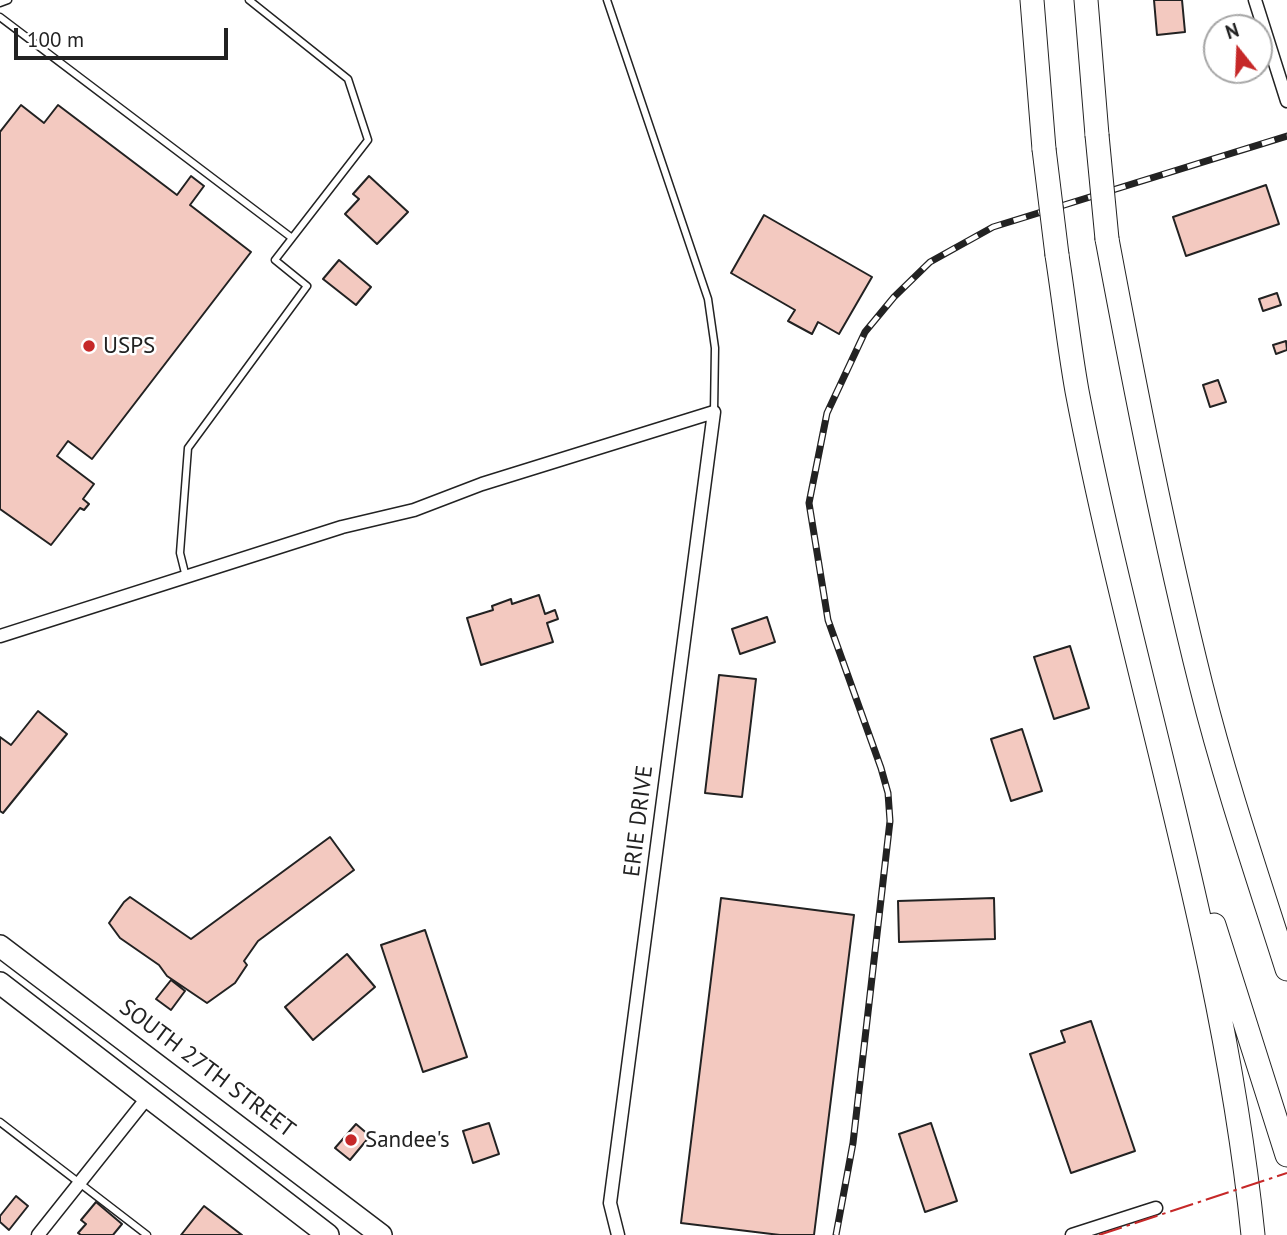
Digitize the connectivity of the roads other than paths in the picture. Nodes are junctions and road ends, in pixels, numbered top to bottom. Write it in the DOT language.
graph roads {
  1 [pos="8,0"];
  2 [pos="248,0"];
  3 [pos="607,0"];
  4 [pos="1032,0"];
  5 [pos="1086,0"];
  6 [pos="1255,0"];
  7 [pos="0,2"];
  8 [pos="0,17"];
  9 [pos="1287,101"];
  10 [pos="292,238"];
  11 [pos="714,412"];
  12 [pos="186,577"];
  13 [pos="0,636"];
  14 [pos="1154,728"];
  15 [pos="1228,784"];
  16 [pos="1287,943"];
  17 [pos="0,946"];
  18 [pos="1287,969"];
  19 [pos="0,983"];
  20 [pos="147,1098"];
  21 [pos="0,1122"];
  22 [pos="1287,1155"];
  23 [pos="78,1183"];
  24 [pos="1156,1208"];
  25 [pos="38,1235"];
  26 [pos="147,1235"];
  27 [pos="328,1235"];
  28 [pos="381,1235"];
  29 [pos="618,1235"];
  30 [pos="1072,1235"];
  31 [pos="1253,1235"];
  1 -- 7 [label="lane"];
  2 -- 10 [label="lane"];
  3 -- 11 [label="lane"];
  4 -- 14 [label="highway, bridge"];
  5 -- 15 [label="highway, bridge"];
  6 -- 9 [label="street"];
  8 -- 10 [label="lane"];
  10 -- 12 [label="lane"];
  11 -- 12 [label="street"];
  11 -- 29 [label="street, ERIE DRIVE"];
  12 -- 13 [label="street"];
  14 -- 22 [label="highway"];
  14 -- 31 [label="highway"];
  15 -- 16 [label="highway"];
  15 -- 18 [label="highway"];
  17 -- 28 [label="main road, SOUTH 27TH STREET"];
  19 -- 20 [label="main road"];
  20 -- 23 [label="street"];
  20 -- 27 [label="main road"];
  21 -- 23 [label="lane"];
  23 -- 25 [label="street"];
  23 -- 26 [label="lane"];
  24 -- 30 [label="street"];
}
